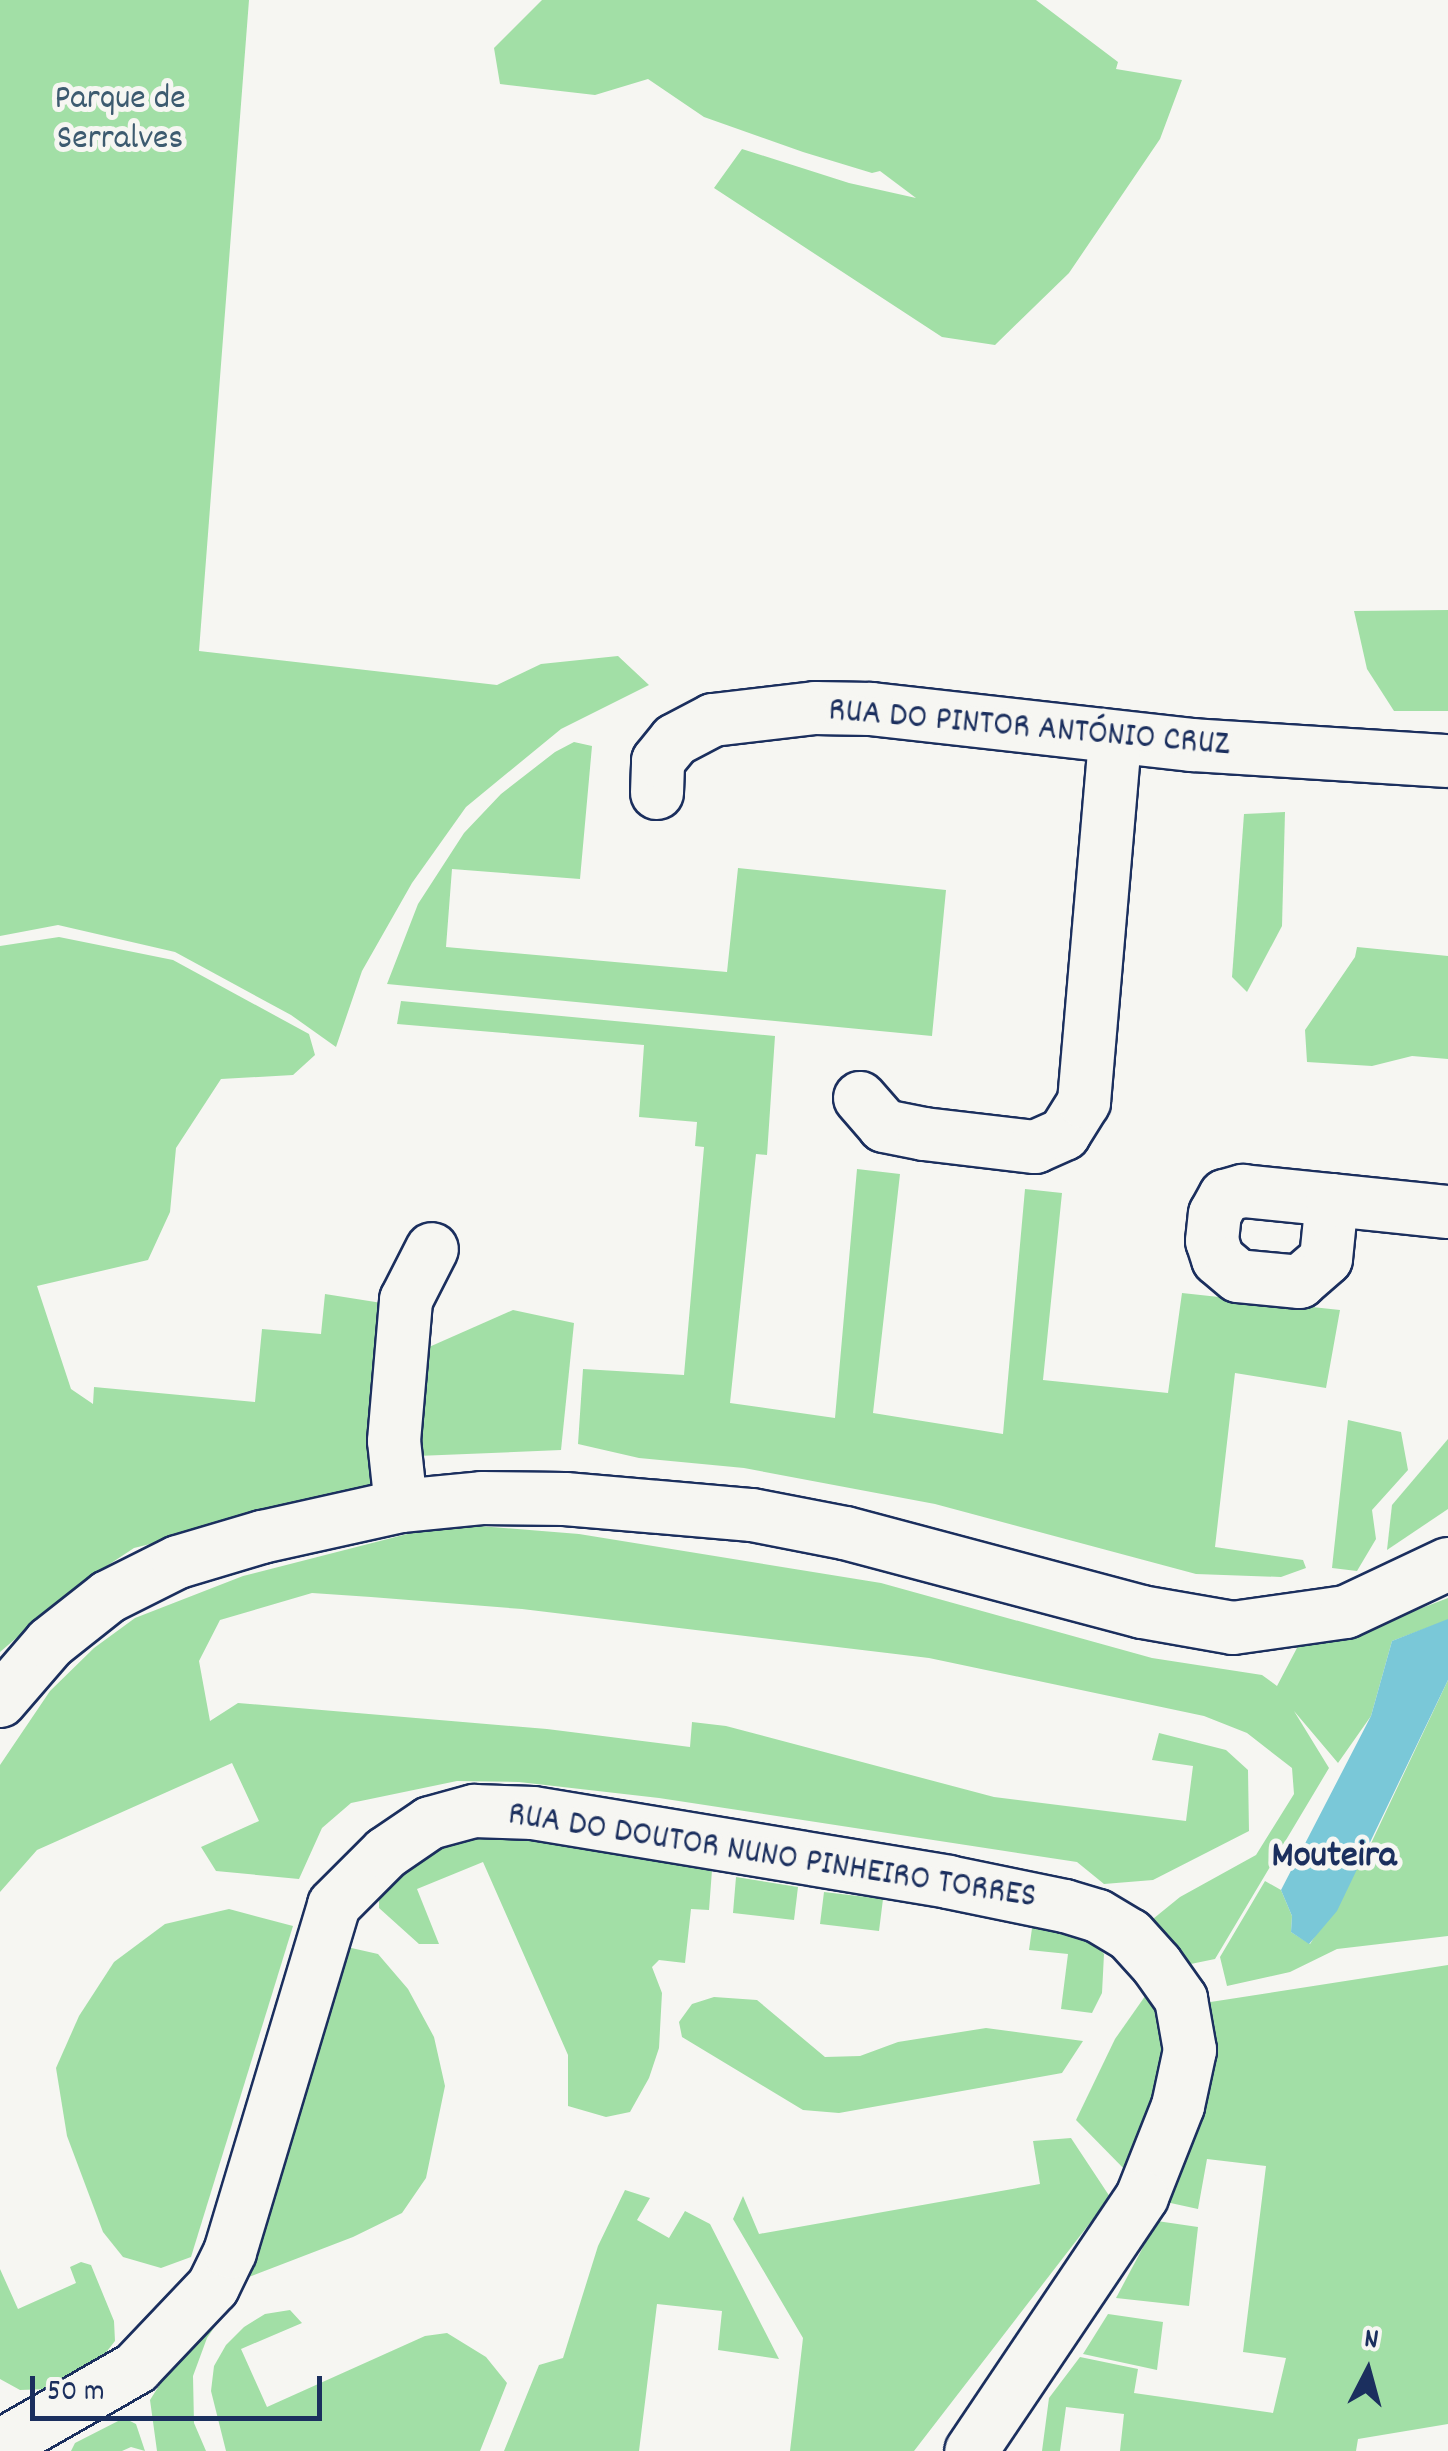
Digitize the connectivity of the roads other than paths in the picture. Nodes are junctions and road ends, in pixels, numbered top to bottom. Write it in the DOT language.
graph roads {
  1 [pos="1115,737"];
  2 [pos="1448,761"];
  3 [pos="657,793"];
  4 [pos="860,1098"];
  5 [pos="1332,1200"];
  6 [pos="1448,1212"];
  7 [pos="432,1249"];
  8 [pos="401,1506"];
  9 [pos="1448,1564"];
  10 [pos="0,1701"];
  11 [pos="0,2446"];
  12 [pos="971,2451"];
  1 -- 2 [label="street, RUA DO PINTOR ANTÓNIO CRUZ"];
  1 -- 3 [label="street, RUA DO PINTOR ANTÓNIO CRUZ"];
  1 -- 4 [label="street"];
  5 -- 6 [label="street"];
  7 -- 8 [label="street"];
  8 -- 9 [label="street"];
  8 -- 10 [label="street"];
  11 -- 12 [label="street, RUA DO DOUTOR NUNO PINHEIRO TORRES"];
}
